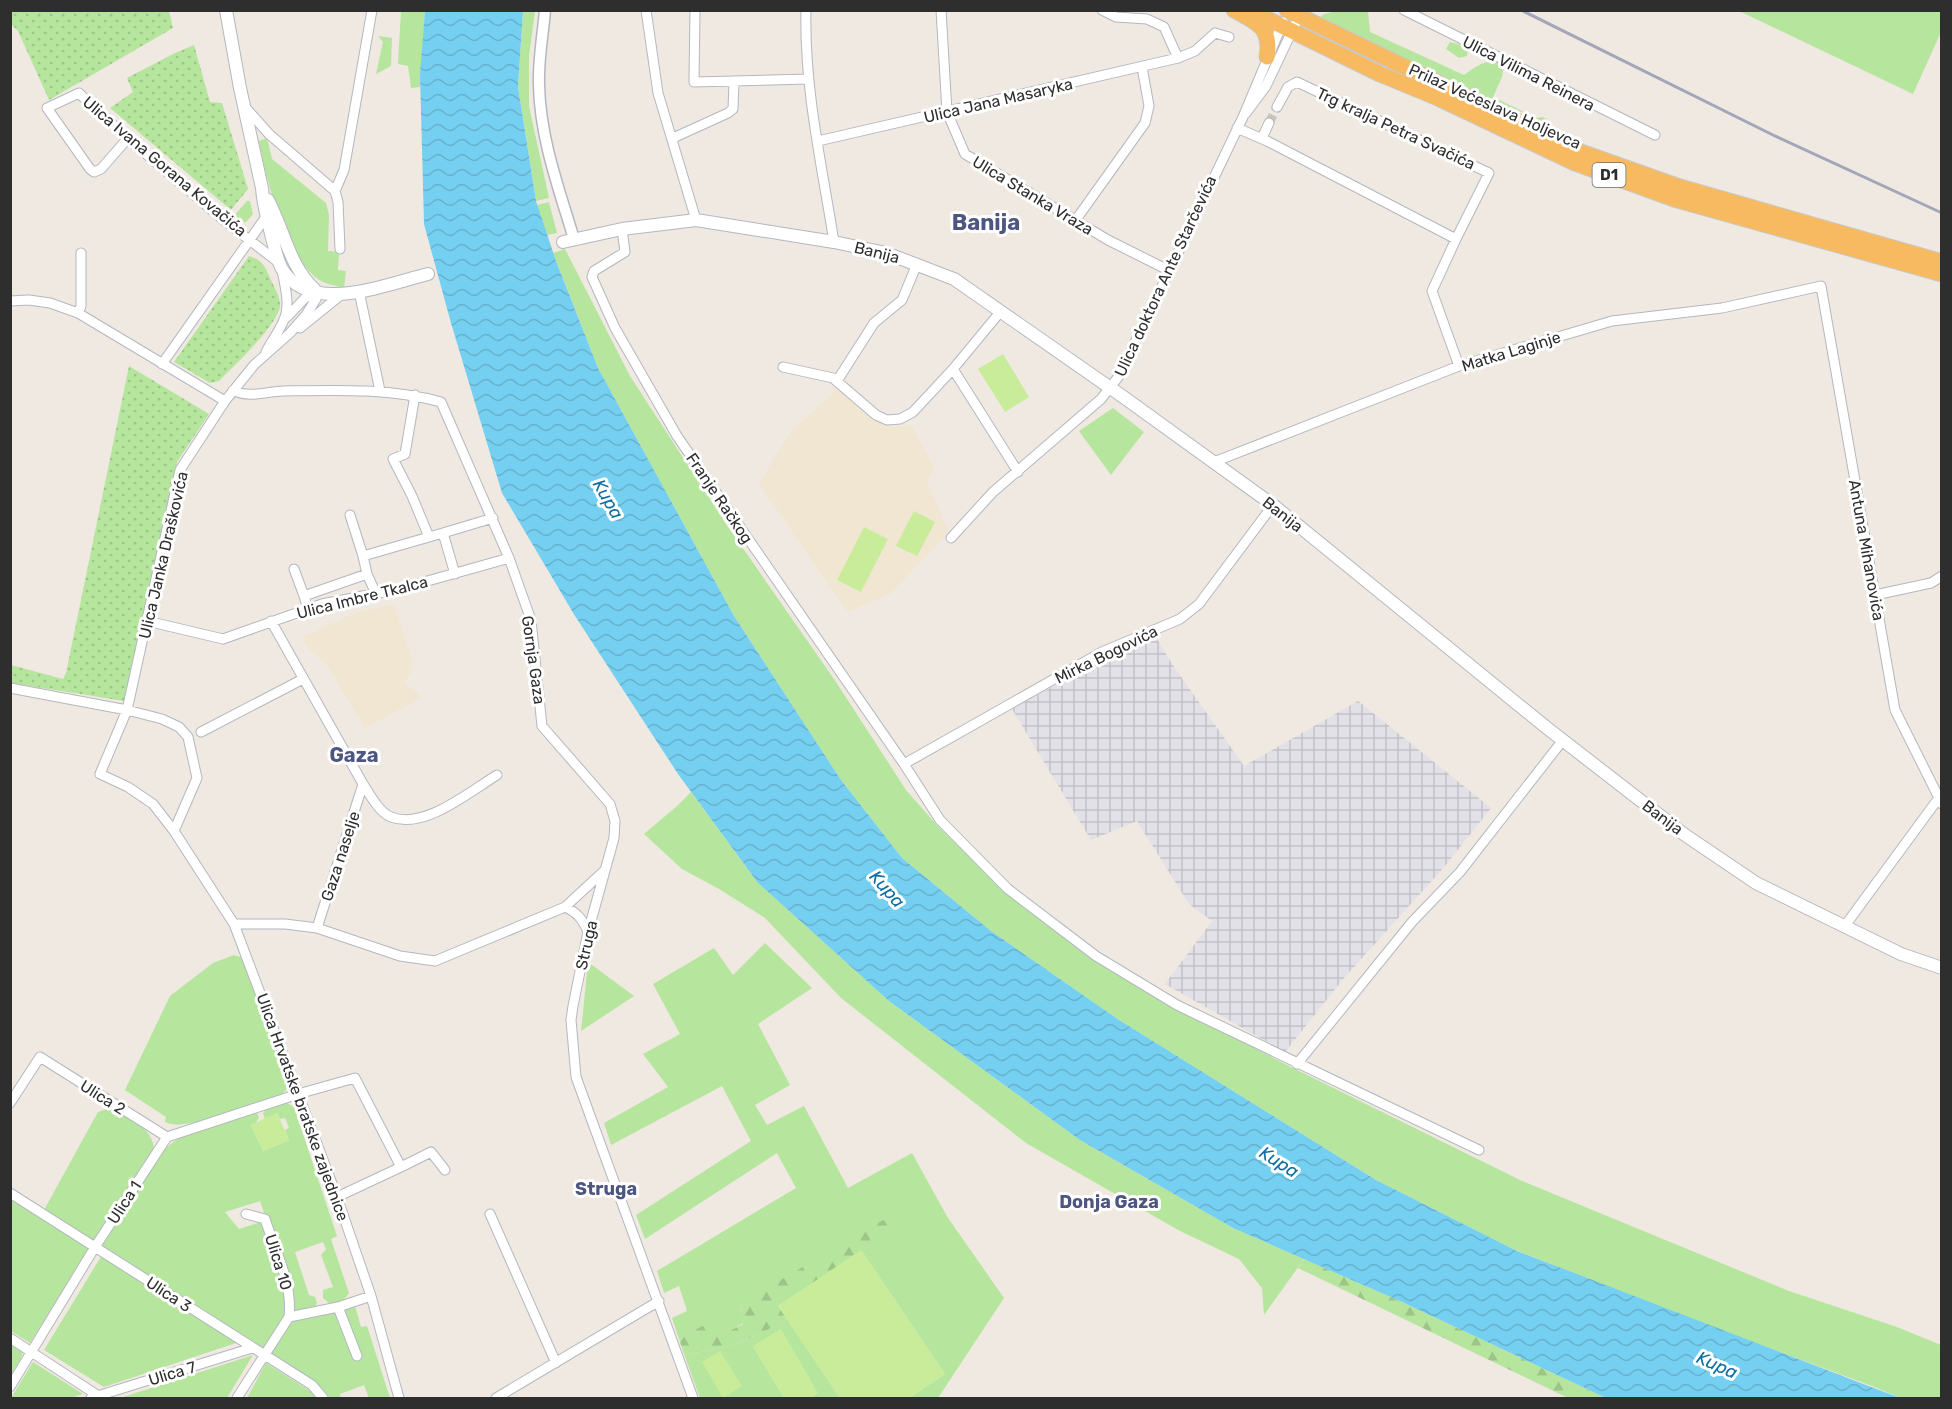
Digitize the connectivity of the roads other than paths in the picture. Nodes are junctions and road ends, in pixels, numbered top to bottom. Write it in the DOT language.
graph roads {
  1 [pos="372,10"];
  2 [pos="545,10"];
  3 [pos="646,10"];
  4 [pos="695,10"];
  5 [pos="806,10"];
  6 [pos="941,10"];
  7 [pos="1101,10"];
  8 [pos="1234,10"];
  9 [pos="1249,10"];
  10 [pos="1404,10"];
  11 [pos="1293,12"];
  12 [pos="226,16"];
  13 [pos="1287,29"];
  14 [pos="1229,37"];
  15 [pos="1267,57"];
  16 [pos="1178,58"];
  17 [pos="1142,67"];
  18 [pos="808,79"];
  19 [pos="734,82"];
  20 [pos="244,106"];
  21 [pos="1277,107"];
  22 [pos="947,112"];
  23 [pos="1243,117"];
  24 [pos="1269,123"];
  25 [pos="1237,128"];
  26 [pos="269,134"];
  27 [pos="1655,135"];
  28 [pos="128,138"];
  29 [pos="673,138"];
  30 [pos="1262,138"];
  31 [pos="251,141"];
  32 [pos="818,141"];
  33 [pos="341,178"];
  34 [pos="325,181"];
  35 [pos="335,191"];
  36 [pos="269,211"];
  37 [pos="696,220"];
  38 [pos="1074,221"];
  39 [pos="622,229"];
  40 [pos="1456,239"];
  41 [pos="250,240"];
  42 [pos="569,240"];
  43 [pos="834,242"];
  44 [pos="340,249"];
  45 [pos="81,253"];
  46 [pos="1941,262"];
  47 [pos="917,264"];
  48 [pos="281,266"];
  49 [pos="1168,270"];
  50 [pos="428,274"];
  51 [pos="1941,274"];
  52 [pos="1821,286"];
  53 [pos="312,288"];
  54 [pos="360,291"];
  55 [pos="342,294"];
  56 [pos="10,301"];
  57 [pos="1001,311"];
  58 [pos="78,313"];
  59 [pos="284,321"];
  60 [pos="290,333"];
  61 [pos="265,355"];
  62 [pos="162,364"];
  63 [pos="1459,366"];
  64 [pos="783,368"];
  65 [pos="953,369"];
  66 [pos="837,381"];
  67 [pos="1111,388"];
  68 [pos="233,390"];
  69 [pos="380,391"];
  70 [pos="415,394"];
  71 [pos="225,401"];
  72 [pos="1214,462"];
  73 [pos="1018,472"];
  74 [pos="1273,505"];
  75 [pos="350,515"];
  76 [pos="493,518"];
  77 [pos="443,533"];
  78 [pos="429,537"];
  79 [pos="951,538"];
  80 [pos="363,556"];
  81 [pos="509,558"];
  82 [pos="294,569"];
  83 [pos="367,574"];
  84 [pos="455,574"];
  85 [pos="1941,576"];
  86 [pos="376,594"];
  87 [pos="1875,595"];
  88 [pos="304,596"];
  89 [pos="308,609"];
  90 [pos="147,621"];
  91 [pos="271,621"];
  92 [pos="303,679"];
  93 [pos="10,688"];
  94 [pos="127,710"];
  95 [pos="201,732"];
  96 [pos="1563,740"];
  97 [pos="904,764"];
  98 [pos="497,775"];
  99 [pos="363,784"];
  100 [pos="1940,801"];
  101 [pos="174,831"];
  102 [pos="604,871"];
  103 [pos="565,907"];
  104 [pos="234,924"];
  105 [pos="1844,927"];
  106 [pos="317,928"];
  107 [pos="588,932"];
  108 [pos="1941,968"];
  109 [pos="1297,1064"];
  110 [pos="298,1094"];
  111 [pos="10,1103"];
  112 [pos="166,1137"];
  113 [pos="1479,1150"];
  114 [pos="402,1167"];
  115 [pos="445,1170"];
  116 [pos="10,1193"];
  117 [pos="338,1197"];
  118 [pos="246,1214"];
  119 [pos="490,1214"];
  120 [pos="95,1246"];
  121 [pos="371,1296"];
  122 [pos="659,1301"];
  123 [pos="338,1307"];
  124 [pos="288,1317"];
  125 [pos="10,1338"];
  126 [pos="252,1348"];
  127 [pos="32,1351"];
  128 [pos="264,1354"];
  129 [pos="357,1356"];
  130 [pos="556,1363"];
  131 [pos="10,1387"];
  132 [pos="97,1398"];
  133 [pos="237,1398"];
  134 [pos="323,1398"];
  135 [pos="399,1398"];
  136 [pos="496,1398"];
  137 [pos="693,1398"];
  1 -- 33 [label="street"];
  2 -- 42 [label="street"];
  3 -- 29 [label="street"];
  4 -- 19 [label="street"];
  5 -- 18 [label="street"];
  6 -- 22 [label="street, Ulica Stanka Vraza"];
  7 -- 16 [label="street"];
  8 -- 15 [label="highway"];
  9 -- 13 [label="highway, Prilaz Većeslava Holjevca / D1"];
  10 -- 27 [label="street, Ulica Vilima Reinera"];
  11 -- 13 [label="street, Ulica doktora Ante Starčevića"];
  11 -- 46 [label="highway, Prilaz Većeslava Holjevca / D1"];
  12 -- 20 [label="main road"];
  13 -- 15 [label="street, Ulica doktora Ante Starčevića"];
  13 -- 23 [label="street, Ulica doktora Ante Starčevića"];
  13 -- 51 [label="highway, Prilaz Većeslava Holjevca / D1"];
  14 -- 16 [label="street, Ulica Jana Masaryka"];
  15 -- 23 [label="street, Ulica doktora Ante Starčevića"];
  16 -- 17 [label="street, Ulica Jana Masaryka"];
  17 -- 22 [label="street, Ulica Jana Masaryka"];
  17 -- 38 [label="street"];
  18 -- 19 [label="street"];
  18 -- 32 [label="street"];
  19 -- 29 [label="street"];
  20 -- 26 [label="street"];
  20 -- 31 [label="main road"];
  21 -- 40 [label="street, Trg kralja Petra Svačića"];
  22 -- 32 [label="street, Ulica Jana Masaryka"];
  22 -- 38 [label="street, Ulica Stanka Vraza"];
  23 -- 25 [label="street, Ulica doktora Ante Starčevića"];
  24 -- 30 [label="street"];
  25 -- 30 [label="street"];
  25 -- 49 [label="street, Ulica doktora Ante Starčevića"];
  26 -- 31 [label="street"];
  26 -- 34 [label="street"];
  28 -- 28 [label="street, Ulica Ivana Gorana Kovačića"];
  28 -- 41 [label="street, Ulica Ivana Gorana Kovačića"];
  29 -- 37 [label="street"];
  30 -- 40 [label="street"];
  31 -- 36 [label="main road"];
  32 -- 43 [label="street"];
  33 -- 34 [label="street"];
  33 -- 35 [label="street"];
  34 -- 35 [label="street"];
  35 -- 44 [label="street"];
  36 -- 41 [label="street"];
  36 -- 48 [label="main road"];
  36 -- 53 [label="main road"];
  37 -- 39 [label="main road, Banija"];
  37 -- 43 [label="main road, Banija"];
  38 -- 49 [label="street, Ulica Stanka Vraza"];
  39 -- 42 [label="main road, Banija"];
  39 -- 97 [label="street, Franje Račkog"];
  40 -- 63 [label="street, Trg kralja Petra Svačića"];
  41 -- 48 [label="street, Ulica Ivana Gorana Kovačića"];
  41 -- 62 [label="street"];
  43 -- 47 [label="main road, Banija"];
  45 -- 58 [label="street"];
  47 -- 57 [label="main road, Banija"];
  47 -- 66 [label="street"];
  48 -- 53 [label="main road"];
  48 -- 59 [label="street"];
  49 -- 67 [label="street, Ulica doktora Ante Starčevića"];
  50 -- 54 [label="main road"];
  52 -- 63 [label="street, Matka Laginje"];
  52 -- 87 [label="street, Antuna Mihanovića"];
  53 -- 55 [label="main road"];
  53 -- 59 [label="street"];
  53 -- 60 [label="street"];
  54 -- 55 [label="main road"];
  54 -- 69 [label="street"];
  55 -- 60 [label="street"];
  56 -- 58 [label="street"];
  57 -- 65 [label="street"];
  57 -- 67 [label="main road, Banija"];
  58 -- 62 [label="street"];
  59 -- 61 [label="street"];
  60 -- 61 [label="street"];
  61 -- 68 [label="street, Ulica Janka Draškovića"];
  62 -- 71 [label="street"];
  63 -- 72 [label="street, Matka Laginje"];
  64 -- 66 [label="street"];
  65 -- 66 [label="street"];
  65 -- 73 [label="street"];
  67 -- 72 [label="main road, Banija"];
  67 -- 73 [label="street, Ulica doktora Ante Starčevića"];
  68 -- 69 [label="street"];
  68 -- 71 [label="street, Ulica Janka Draškovića"];
  69 -- 70 [label="street"];
  70 -- 76 [label="street, Gornja Gaza"];
  70 -- 78 [label="street"];
  71 -- 90 [label="street, Ulica Janka Draškovića"];
  72 -- 74 [label="main road, Banija"];
  73 -- 79 [label="street, Ulica doktora Ante Starčevića"];
  74 -- 96 [label="main road, Banija"];
  74 -- 97 [label="street, Mirka Bogovića"];
  75 -- 80 [label="street"];
  76 -- 77 [label="street"];
  76 -- 81 [label="street, Gornja Gaza"];
  77 -- 78 [label="street"];
  77 -- 84 [label="street"];
  78 -- 80 [label="street"];
  80 -- 83 [label="street"];
  81 -- 84 [label="street, Ulica Imbre Tkalca"];
  81 -- 102 [label="street, Gornja Gaza"];
  82 -- 88 [label="street"];
  83 -- 86 [label="street"];
  83 -- 88 [label="street"];
  84 -- 86 [label="street, Ulica Imbre Tkalca"];
  85 -- 87 [label="street"];
  86 -- 89 [label="street, Ulica Imbre Tkalca"];
  87 -- 100 [label="street, Antuna Mihanovića"];
  88 -- 89 [label="street"];
  89 -- 91 [label="street, Ulica Imbre Tkalca"];
  90 -- 91 [label="street, Ulica Imbre Tkalca"];
  90 -- 94 [label="street, Ulica Janka Draškovića"];
  91 -- 92 [label="street, Gaza naselje"];
  92 -- 95 [label="street"];
  92 -- 99 [label="street, Gaza naselje"];
  93 -- 94 [label="street"];
  94 -- 101 [label="street, Ulica Janka Draškovića"];
  94 -- 101 [label="street"];
  96 -- 105 [label="main road, Banija"];
  96 -- 109 [label="street"];
  97 -- 109 [label="street"];
  98 -- 99 [label="street, Gaza naselje"];
  99 -- 106 [label="street, Gaza naselje"];
  100 -- 105 [label="street"];
  101 -- 104 [label="street, Ulica Hrvatske bratske zajednice"];
  102 -- 103 [label="street, Struga"];
  102 -- 107 [label="street, Struga"];
  103 -- 106 [label="street, Struga"];
  103 -- 107 [label="street"];
  104 -- 106 [label="street, Struga"];
  104 -- 110 [label="street, Ulica Hrvatske bratske zajednice"];
  105 -- 108 [label="main road, Banija"];
  107 -- 122 [label="street, Struga"];
  109 -- 113 [label="street"];
  110 -- 112 [label="street"];
  110 -- 114 [label="street"];
  110 -- 117 [label="street, Ulica Hrvatske bratske zajednice"];
  111 -- 112 [label="street, Ulica 2"];
  112 -- 120 [label="street, Ulica 1"];
  114 -- 115 [label="street"];
  114 -- 117 [label="street"];
  116 -- 120 [label="street, Ulica 3"];
  117 -- 121 [label="street, Ulica Hrvatske bratske zajednice"];
  118 -- 124 [label="street, Ulica 10"];
  119 -- 130 [label="street"];
  120 -- 126 [label="street, Ulica 3"];
  120 -- 127 [label="street, Ulica 1"];
  121 -- 123 [label="street"];
  121 -- 135 [label="street, Ulica Hrvatske bratske zajednice"];
  122 -- 130 [label="street"];
  122 -- 137 [label="street, Struga"];
  123 -- 124 [label="street"];
  123 -- 129 [label="street"];
  124 -- 128 [label="street"];
  125 -- 127 [label="street"];
  126 -- 128 [label="street, Ulica 3"];
  126 -- 132 [label="street, Ulica 7"];
  127 -- 131 [label="street, Ulica 1"];
  127 -- 132 [label="street"];
  128 -- 133 [label="street"];
  128 -- 134 [label="street, Ulica 3"];
  130 -- 136 [label="street"];
}
